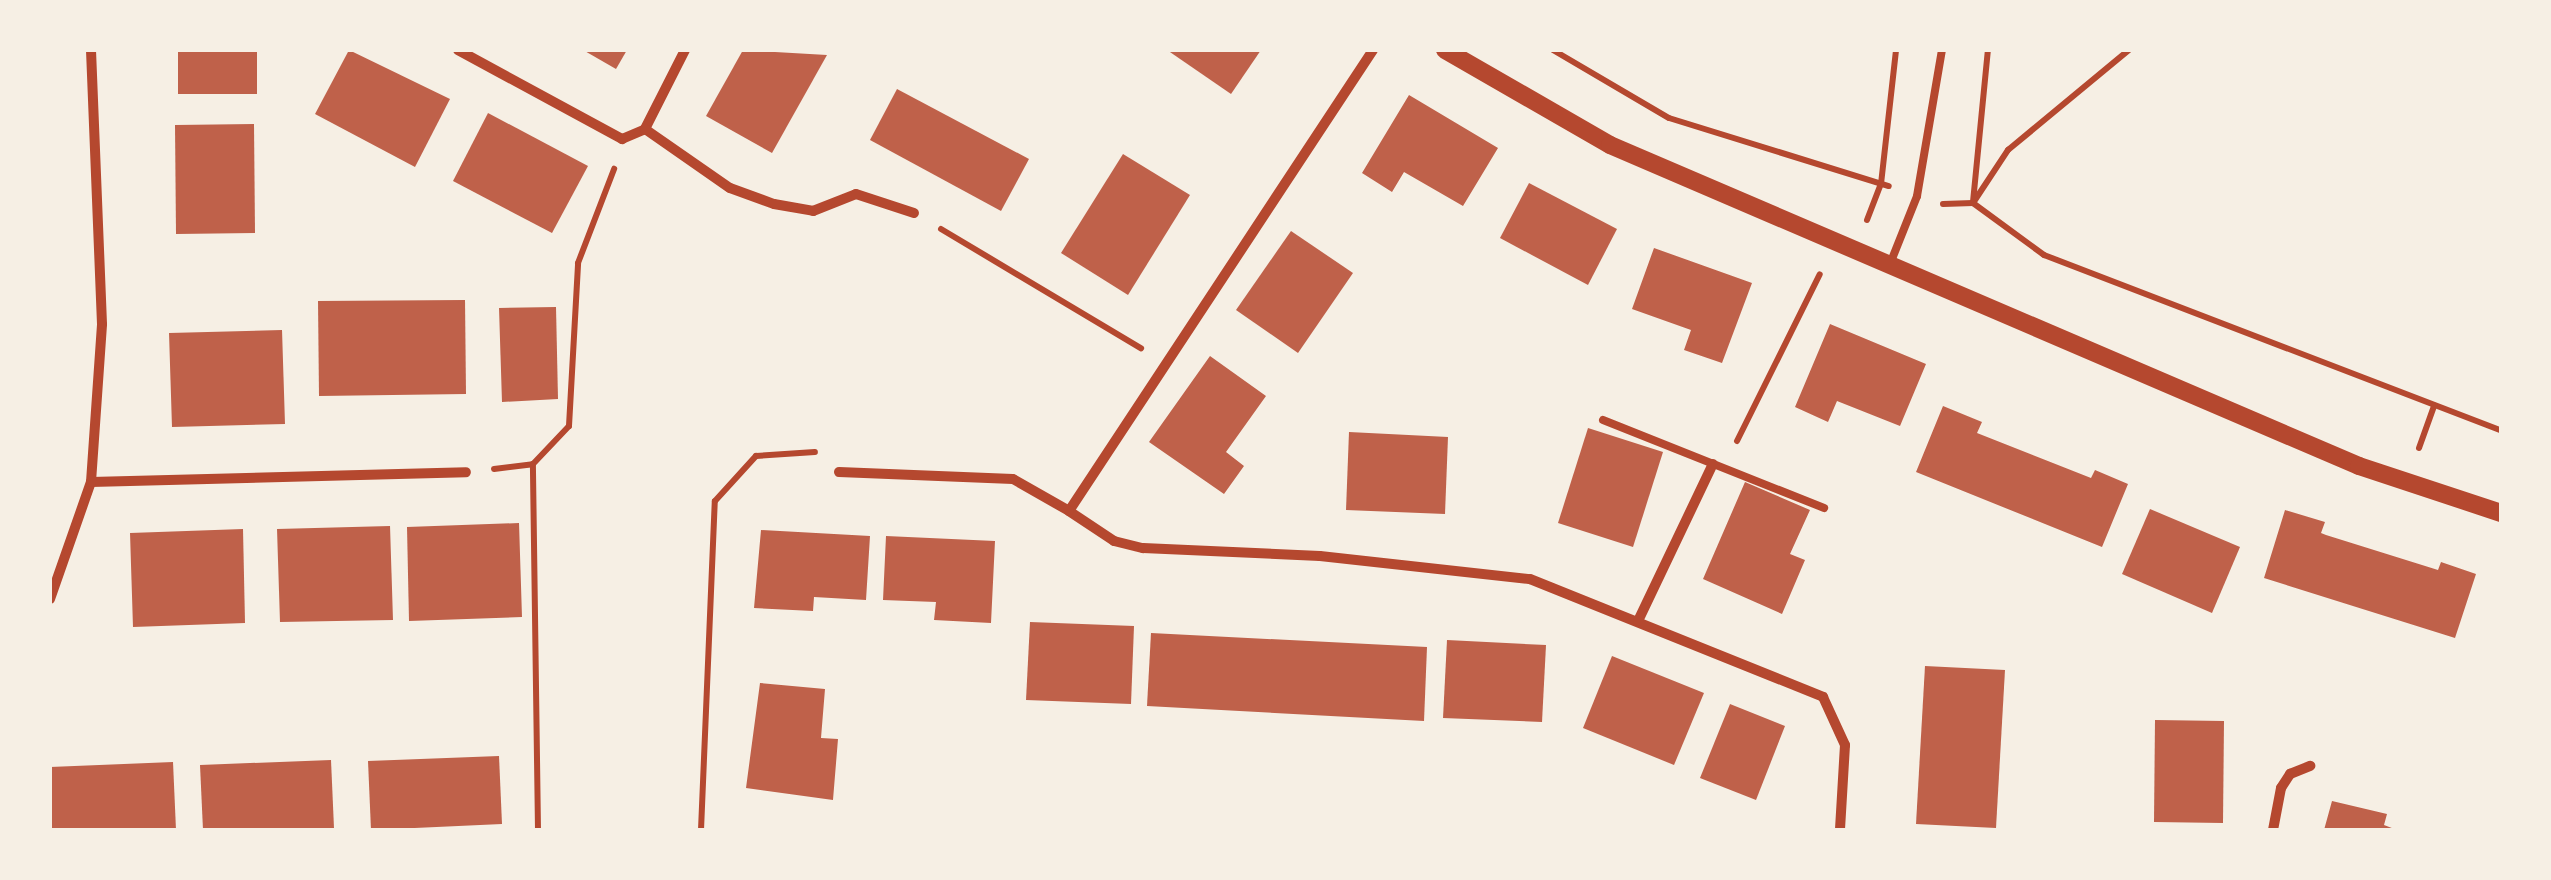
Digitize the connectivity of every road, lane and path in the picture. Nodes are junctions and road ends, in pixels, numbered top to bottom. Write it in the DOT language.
graph roads {
  1 [pos="91,50"];
  2 [pos="458,50"];
  3 [pos="685,50"];
  4 [pos="1373,50"];
  5 [pos="1445,50"];
  6 [pos="1553,50"];
  7 [pos="1896,50"];
  8 [pos="1942,50"];
  9 [pos="1988,50"];
  10 [pos="2129,50"];
  11 [pos="646,129"];
  12 [pos="622,139"];
  13 [pos="1881,184"];
  14 [pos="1916,196"];
  15 [pos="1973,203"];
  16 [pos="914,213"];
  17 [pos="1836,241"];
  18 [pos="1856,250"];
  19 [pos="1890,264"];
  20 [pos="1164,362"];
  21 [pos="1604,420"];
  22 [pos="2501,430"];
  23 [pos="1713,464"];
  24 [pos="466,472"];
  25 [pos="840,472"];
  26 [pos="91,482"];
  27 [pos="1824,508"];
  28 [pos="1069,511"];
  29 [pos="2501,514"];
  30 [pos="50,599"];
  31 [pos="1638,621"];
  32 [pos="2310,766"];
  33 [pos="538,830"];
  34 [pos="701,830"];
  35 [pos="1840,830"];
  36 [pos="2273,830"];
  1 -- 26 [label="street"];
  2 -- 12 [label="street"];
  3 -- 11 [label="street"];
  4 -- 20 [label="street"];
  5 -- 17 [label="street"];
  6 -- 13 [label="path"];
  7 -- 13 [label="path"];
  8 -- 14 [label="lane"];
  9 -- 15 [label="path"];
  10 -- 15 [label="path"];
  11 -- 12 [label="street"];
  11 -- 16 [label="street"];
  12 -- 33 [label="path"];
  13 -- 14 [label="path"];
  13 -- 18 [label="path"];
  14 -- 15 [label="path"];
  14 -- 19 [label="lane"];
  15 -- 22 [label="path"];
  16 -- 20 [label="path"];
  17 -- 18 [label="street"];
  17 -- 23 [label="path"];
  18 -- 19 [label="street"];
  19 -- 29 [label="street"];
  20 -- 28 [label="street"];
  21 -- 23 [label="lane"];
  23 -- 27 [label="lane"];
  23 -- 31 [label="street"];
  24 -- 26 [label="street"];
  25 -- 28 [label="street"];
  25 -- 34 [label="path"];
  26 -- 30 [label="street"];
  28 -- 31 [label="street"];
  31 -- 35 [label="street"];
  32 -- 36 [label="street"];
}
